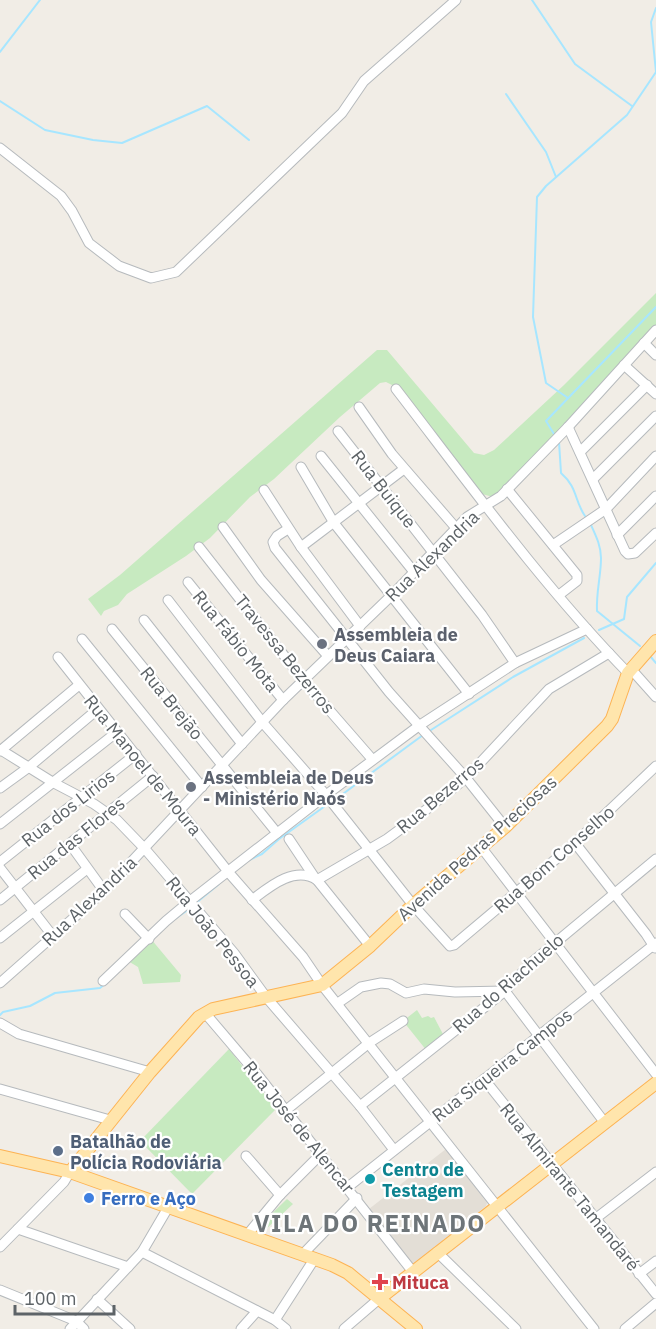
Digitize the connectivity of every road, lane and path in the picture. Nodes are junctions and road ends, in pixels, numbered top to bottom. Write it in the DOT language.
graph roads {
  1 [pos="456,0"];
  2 [pos="0,148"];
  3 [pos="656,330"];
  4 [pos="644,343"];
  5 [pos="656,355"];
  6 [pos="624,365"];
  7 [pos="647,385"];
  8 [pos="396,389"];
  9 [pos="656,394"];
  10 [pos="359,407"];
  11 [pos="656,416"];
  12 [pos="568,427"];
  13 [pos="339,431"];
  14 [pos="580,452"];
  15 [pos="321,456"];
  16 [pos="656,456"];
  17 [pos="301,467"];
  18 [pos="405,469"];
  19 [pos="593,479"];
  20 [pos="383,486"];
  21 [pos="507,489"];
  22 [pos="264,490"];
  23 [pos="656,495"];
  24 [pos="359,504"];
  25 [pos="486,505"];
  26 [pos="606,509"];
  27 [pos="334,523"];
  28 [pos="223,527"];
  29 [pos="456,528"];
  30 [pos="288,529"];
  31 [pos="656,533"];
  32 [pos="617,535"];
  33 [pos="553,545"];
  34 [pos="199,547"];
  35 [pos="301,547"];
  36 [pos="433,553"];
  37 [pos="414,572"];
  38 [pos="188,582"];
  39 [pos="392,595"];
  40 [pos="559,595"];
  41 [pos="168,600"];
  42 [pos="144,620"];
  43 [pos="360,626"];
  44 [pos="112,629"];
  45 [pos="587,629"];
  46 [pos="348,638"];
  47 [pos="82,639"];
  48 [pos="655,645"];
  49 [pos="609,653"];
  50 [pos="58,657"];
  51 [pos="328,657"];
  52 [pos="515,663"];
  53 [pos="630,671"];
  54 [pos="304,681"];
  55 [pos="79,685"];
  56 [pos="469,694"];
  57 [pos="656,697"];
  58 [pos="283,700"];
  59 [pos="98,709"];
  60 [pos="262,723"];
  61 [pos="420,725"];
  62 [pos="117,732"];
  63 [pos="242,744"];
  64 [pos="0,750"];
  65 [pos="136,754"];
  66 [pos="372,759"];
  67 [pos="222,766"];
  68 [pos="656,766"];
  69 [pos="28,767"];
  70 [pos="153,776"];
  71 [pos="466,778"];
  72 [pos="54,783"];
  73 [pos="202,787"];
  74 [pos="0,788"];
  75 [pos="326,795"];
  76 [pos="83,798"];
  77 [pos="180,809"];
  78 [pos="107,813"];
  79 [pos="0,824"];
  80 [pos="505,827"];
  81 [pos="276,833"];
  82 [pos="289,839"];
  83 [pos="575,843"];
  84 [pos="70,844"];
  85 [pos="481,847"];
  86 [pos="144,849"];
  87 [pos="370,849"];
  88 [pos="656,859"];
  89 [pos="0,862"];
  90 [pos="0,868"];
  91 [pos="87,869"];
  92 [pos="231,876"];
  93 [pos="316,879"];
  94 [pos="15,888"];
  95 [pos="104,891"];
  96 [pos="517,892"];
  97 [pos="614,894"];
  98 [pos="0,900"];
  99 [pos="252,900"];
  100 [pos="190,902"];
  101 [pos="413,905"];
  102 [pos="34,911"];
  103 [pos="125,914"];
  104 [pos="52,935"];
  105 [pos="0,938"];
  106 [pos="149,939"];
  107 [pos="554,943"];
  108 [pos="370,946"];
  109 [pos="655,946"];
  110 [pos="103,981"];
  111 [pos="0,983"];
  112 [pos="322,985"];
  113 [pos="505,991"];
  114 [pos="593,994"];
  115 [pos="267,997"];
  116 [pos="338,1003"];
  117 [pos="205,1013"];
  118 [pos="403,1021"];
  119 [pos="0,1023"];
  120 [pos="540,1037"];
  121 [pos="369,1043"];
  122 [pos="150,1072"];
  123 [pos="331,1072"];
  124 [pos="656,1074"];
  125 [pos="396,1076"];
  126 [pos="484,1079"];
  127 [pos="656,1083"];
  128 [pos="0,1089"];
  129 [pos="360,1106"];
  130 [pos="285,1111"];
  131 [pos="110,1120"];
  132 [pos="431,1121"];
  133 [pos="605,1123"];
  134 [pos="394,1150"];
  135 [pos="320,1155"];
  136 [pos="0,1156"];
  137 [pos="246,1156"];
  138 [pos="551,1165"];
  139 [pos="70,1172"];
  140 [pos="656,1172"];
  141 [pos="348,1187"];
  142 [pos="280,1195"];
  143 [pos="357,1198"];
  144 [pos="169,1206"];
  145 [pos="498,1206"];
  146 [pos="595,1220"];
  147 [pos="18,1228"];
  148 [pos="247,1235"];
  149 [pos="0,1247"];
  150 [pos="142,1252"];
  151 [pos="437,1252"];
  152 [pos="309,1256"];
  153 [pos="656,1261"];
  154 [pos="128,1267"];
  155 [pos="413,1272"];
  156 [pos="639,1274"];
  157 [pos="0,1290"];
  158 [pos="656,1294"];
  159 [pos="380,1298"];
  160 [pos="97,1299"];
  161 [pos="656,1304"];
  162 [pos="257,1311"];
  163 [pos="275,1320"];
  164 [pos="73,1325"];
  165 [pos="84,1329"];
  166 [pos="130,1329"];
  167 [pos="241,1329"];
  168 [pos="286,1329"];
  169 [pos="344,1329"];
  170 [pos="416,1329"];
  171 [pos="516,1329"];
  172 [pos="594,1329"];
  173 [pos="625,1329"];
  1 -- 2 [label="street"];
  3 -- 4 [label="street, Rua Alexandria"];
  4 -- 5 [label="street"];
  4 -- 6 [label="street, Rua Alexandria"];
  6 -- 7 [label="street"];
  6 -- 12 [label="street, Rua Alexandria"];
  7 -- 9 [label="street"];
  7 -- 14 [label="street"];
  8 -- 25 [label="street"];
  10 -- 18 [label="street"];
  11 -- 19 [label="street"];
  12 -- 14 [label="street"];
  12 -- 21 [label="street, Rua Alexandria"];
  13 -- 20 [label="street, Rua Buique"];
  14 -- 19 [label="street"];
  15 -- 24 [label="street"];
  16 -- 26 [label="street"];
  17 -- 27 [label="street"];
  18 -- 20 [label="street"];
  18 -- 29 [label="street"];
  19 -- 26 [label="street"];
  20 -- 24 [label="street"];
  20 -- 36 [label="street, Rua Buique"];
  21 -- 25 [label="street, Rua Alexandria"];
  21 -- 33 [label="street"];
  22 -- 30 [label="street"];
  23 -- 32 [label="street"];
  24 -- 27 [label="street"];
  24 -- 37 [label="street"];
  25 -- 29 [label="street, Rua Alexandria"];
  25 -- 40 [label="street"];
  26 -- 32 [label="street"];
  26 -- 33 [label="street"];
  27 -- 35 [label="street"];
  27 -- 39 [label="street"];
  28 -- 51 [label="street"];
  29 -- 36 [label="street, Rua Alexandria"];
  30 -- 35 [label="street"];
  30 -- 46 [label="street"];
  31 -- 32 [label="street"];
  33 -- 40 [label="street"];
  34 -- 54 [label="street, Travessa Bezerros"];
  35 -- 43 [label="street"];
  36 -- 37 [label="street, Rua Alexandria"];
  36 -- 52 [label="street, Rua Buique"];
  37 -- 39 [label="street, Rua Alexandria"];
  38 -- 58 [label="street, Rua Fábio Mota"];
  39 -- 43 [label="street, Rua Alexandria"];
  39 -- 56 [label="street"];
  40 -- 45 [label="street"];
  41 -- 60 [label="street"];
  42 -- 63 [label="street"];
  43 -- 46 [label="street, Rua Alexandria"];
  44 -- 67 [label="street, Rua Brejão"];
  45 -- 49 [label="street"];
  45 -- 52 [label="street"];
  46 -- 51 [label="street, Rua Alexandria"];
  46 -- 61 [label="street"];
  47 -- 73 [label="street"];
  48 -- 53 [label="main road, Avenida Pedras Preciosas"];
  49 -- 53 [label="street"];
  49 -- 71 [label="street, Rua Bezerros"];
  50 -- 55 [label="street, Rua Manoel de Moura"];
  51 -- 54 [label="street, Rua Alexandria"];
  52 -- 56 [label="street"];
  53 -- 57 [label="street"];
  53 -- 80 [label="main road, Avenida Pedras Preciosas"];
  54 -- 58 [label="street, Rua Alexandria"];
  54 -- 66 [label="street, Travessa Bezerros"];
  55 -- 59 [label="street, Rua Manoel de Moura"];
  55 -- 64 [label="street"];
  56 -- 61 [label="street"];
  58 -- 60 [label="street, Rua Alexandria"];
  59 -- 62 [label="street, Rua Manoel de Moura"];
  59 -- 69 [label="street"];
  60 -- 63 [label="street, Rua Alexandria"];
  60 -- 75 [label="street"];
  61 -- 66 [label="street"];
  61 -- 71 [label="street"];
  62 -- 65 [label="street, Rua Manoel de Moura"];
  62 -- 72 [label="street"];
  63 -- 67 [label="street, Rua Alexandria"];
  64 -- 69 [label="street, Rua João Pessoa"];
  65 -- 70 [label="street, Rua Manoel de Moura"];
  65 -- 76 [label="street, Rua dos Lirios"];
  66 -- 75 [label="street"];
  67 -- 73 [label="street, Rua Alexandria"];
  67 -- 81 [label="street, Rua Brejão"];
  68 -- 83 [label="street, Rua Bom Conselho"];
  69 -- 72 [label="street, Rua João Pessoa"];
  69 -- 74 [label="street"];
  70 -- 77 [label="street, Rua Manoel de Moura"];
  70 -- 78 [label="street, Rua das Flores"];
  71 -- 80 [label="street"];
  71 -- 87 [label="street, Rua Bezerros"];
  72 -- 76 [label="street, Rua João Pessoa"];
  72 -- 79 [label="street"];
  73 -- 77 [label="street, Rua Alexandria"];
  75 -- 81 [label="street"];
  75 -- 87 [label="street"];
  76 -- 78 [label="street, Rua João Pessoa"];
  76 -- 89 [label="street, Rua dos Lirios"];
  77 -- 86 [label="street, Rua Alexandria"];
  77 -- 92 [label="street, Rua Manoel de Moura"];
  78 -- 84 [label="street, Rua das Flores"];
  78 -- 86 [label="street, Rua João Pessoa"];
  80 -- 85 [label="main road, Avenida Pedras Preciosas"];
  81 -- 92 [label="street"];
  82 -- 93 [label="street"];
  83 -- 96 [label="street, Rua Bom Conselho"];
  83 -- 97 [label="street"];
  84 -- 91 [label="street"];
  84 -- 94 [label="street, Rua das Flores"];
  85 -- 96 [label="street"];
  85 -- 101 [label="main road, Avenida Pedras Preciosas"];
  86 -- 95 [label="street, Rua Alexandria"];
  86 -- 100 [label="street, Rua João Pessoa"];
  87 -- 93 [label="street, Rua Bezerros"];
  87 -- 101 [label="street"];
  88 -- 97 [label="street, Rua do Riachuelo"];
  90 -- 94 [label="street"];
  91 -- 95 [label="street"];
  91 -- 102 [label="street"];
  92 -- 99 [label="street, Rua Manoel de Moura"];
  92 -- 100 [label="street"];
  93 -- 99 [label="street, Rua Bezerros"];
  93 -- 108 [label="street"];
  94 -- 98 [label="street, Rua das Flores"];
  94 -- 102 [label="street"];
  95 -- 104 [label="street, Rua Alexandria"];
  96 -- 101 [label="street, Rua Bom Conselho"];
  96 -- 107 [label="street"];
  97 -- 107 [label="street, Rua do Riachuelo"];
  97 -- 109 [label="street"];
  99 -- 112 [label="street, Rua Manoel de Moura"];
  100 -- 106 [label="street"];
  100 -- 115 [label="street, Rua João Pessoa"];
  101 -- 108 [label="main road, Avenida Pedras Preciosas"];
  102 -- 104 [label="street"];
  102 -- 105 [label="street"];
  103 -- 106 [label="street"];
  104 -- 111 [label="street, Rua Alexandria"];
  106 -- 110 [label="street"];
  107 -- 113 [label="street, Rua do Riachuelo"];
  107 -- 114 [label="street"];
  108 -- 112 [label="main road, Avenida Pedras Preciosas"];
  109 -- 114 [label="street, Rua Siqueira Campos"];
  112 -- 115 [label="main road"];
  112 -- 116 [label="street, Rua Manoel de Moura"];
  113 -- 116 [label="street"];
  113 -- 120 [label="street"];
  113 -- 125 [label="street, Rua do Riachuelo"];
  114 -- 120 [label="street, Rua Siqueira Campos"];
  114 -- 124 [label="street"];
  115 -- 117 [label="main road"];
  115 -- 123 [label="street, Rua João Pessoa"];
  116 -- 121 [label="street, Rua Manoel de Moura"];
  117 -- 122 [label="main road"];
  117 -- 130 [label="street, Rua José de Alencar"];
  118 -- 121 [label="street"];
  119 -- 122 [label="street"];
  120 -- 126 [label="street, Rua Siqueira Campos"];
  120 -- 133 [label="street"];
  121 -- 123 [label="street"];
  121 -- 125 [label="street, Rua Manoel de Moura"];
  122 -- 131 [label="main road"];
  123 -- 129 [label="street, Rua João Pessoa"];
  123 -- 130 [label="street"];
  125 -- 129 [label="street, Rua do Riachuelo"];
  125 -- 132 [label="street, Rua Manoel de Moura"];
  126 -- 132 [label="street, Rua Siqueira Campos"];
  126 -- 138 [label="street, Rua Almirante Tamandaré"];
  127 -- 133 [label="main road"];
  128 -- 131 [label="street"];
  129 -- 134 [label="street, Rua João Pessoa"];
  130 -- 135 [label="street, Rua José de Alencar"];
  131 -- 139 [label="main road"];
  132 -- 134 [label="street, Rua Siqueira Campos"];
  132 -- 145 [label="street, Rua Manoel de Moura"];
  133 -- 138 [label="main road"];
  134 -- 141 [label="street, Rua Siqueira Campos"];
  135 -- 141 [label="street, Rua José de Alencar"];
  135 -- 142 [label="street"];
  136 -- 139 [label="main road"];
  137 -- 142 [label="street"];
  138 -- 145 [label="main road"];
  138 -- 146 [label="street, Rua Almirante Tamandaré"];
  139 -- 144 [label="main road"];
  139 -- 147 [label="street"];
  140 -- 146 [label="street"];
  141 -- 143 [label="street, Rua José de Alencar"];
  142 -- 148 [label="street"];
  143 -- 152 [label="street"];
  143 -- 155 [label="street, Rua José de Alencar"];
  144 -- 148 [label="main road"];
  144 -- 150 [label="street"];
  145 -- 151 [label="main road"];
  145 -- 172 [label="street, Rua Manoel de Moura"];
  146 -- 156 [label="street, Rua Almirante Tamandaré"];
  147 -- 149 [label="street"];
  147 -- 154 [label="street"];
  148 -- 152 [label="main road"];
  150 -- 154 [label="street"];
  150 -- 162 [label="street"];
  151 -- 155 [label="main road"];
  151 -- 171 [label="street"];
  152 -- 159 [label="main road"];
  152 -- 163 [label="street"];
  153 -- 156 [label="street"];
  154 -- 160 [label="street"];
  155 -- 159 [label="main road"];
  156 -- 158 [label="street, Rua Almirante Tamandaré"];
  157 -- 164 [label="street"];
  159 -- 169 [label="street"];
  159 -- 170 [label="main road"];
  160 -- 164 [label="street"];
  160 -- 166 [label="street"];
  161 -- 173 [label="street"];
  162 -- 163 [label="street"];
  162 -- 167 [label="street"];
  163 -- 168 [label="street"];
  164 -- 165 [label="street"];
}
